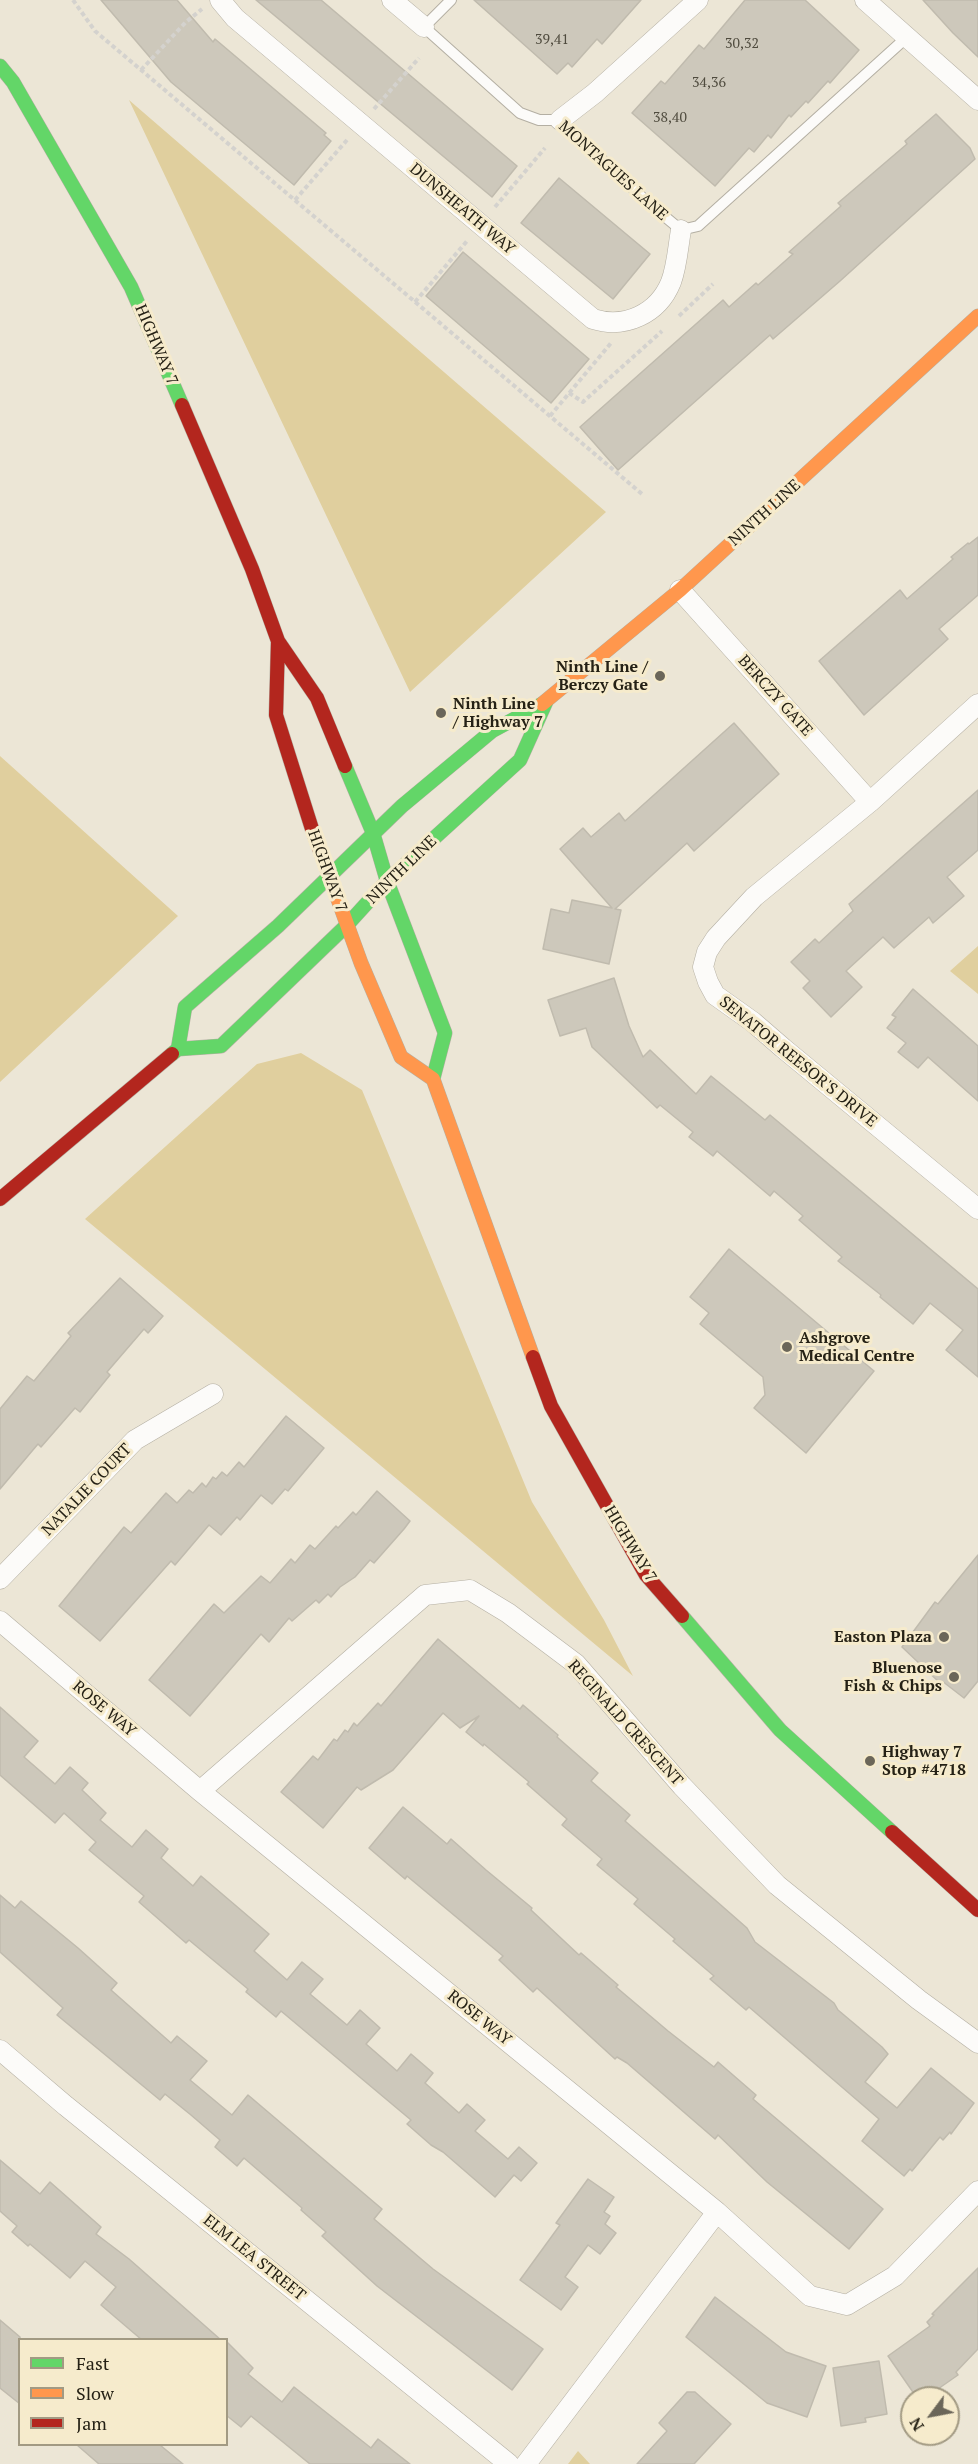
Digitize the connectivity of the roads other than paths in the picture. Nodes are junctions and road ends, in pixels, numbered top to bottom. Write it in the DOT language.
graph roads {
  1 [pos="220,0"];
  2 [pos="392,0"];
  3 [pos="451,0"];
  4 [pos="698,0"];
  5 [pos="865,0"];
  6 [pos="424,27"];
  7 [pos="907,37"];
  8 [pos="0,66"];
  9 [pos="978,100"];
  10 [pos="560,120"];
  11 [pos="681,230"];
  12 [pos="978,316"];
  13 [pos="680,590"];
  14 [pos="278,641"];
  15 [pos="546,702"];
  16 [pos="978,704"];
  17 [pos="870,802"];
  18 [pos="373,833"];
  19 [pos="329,877"];
  20 [pos="387,881"];
  21 [pos="347,925"];
  22 [pos="178,1049"];
  23 [pos="433,1078"];
  24 [pos="0,1199"];
  25 [pos="978,1209"];
  26 [pos="213,1394"];
  27 [pos="0,1579"];
  28 [pos="0,1621"];
  29 [pos="200,1791"];
  30 [pos="978,1910"];
  31 [pos="978,2043"];
  32 [pos="0,2050"];
  33 [pos="978,2191"];
  34 [pos="717,2212"];
  35 [pos="509,2464"];
  36 [pos="526,2464"];
  1 -- 11 [label="street, DUNSHEATH WAY"];
  2 -- 6 [label="street"];
  3 -- 6 [label="lane"];
  4 -- 10 [label="street"];
  5 -- 7 [label="street"];
  6 -- 10 [label="lane, MONTAGUES LANE"];
  7 -- 9 [label="street"];
  7 -- 11 [label="lane, MONTAGUES LANE"];
  8 -- 14 [label="main road, HIGHWAY 7"];
  10 -- 11 [label="lane, MONTAGUES LANE"];
  12 -- 13 [label="main road, NINTH LINE"];
  13 -- 15 [label="main road, NINTH LINE"];
  13 -- 17 [label="street, BERCZY GATE"];
  14 -- 18 [label="main road, HIGHWAY 7"];
  14 -- 19 [label="main road, HIGHWAY 7"];
  15 -- 18 [label="main road, NINTH LINE"];
  15 -- 20 [label="main road, NINTH LINE"];
  16 -- 17 [label="street, SENATOR REESOR'S DRIVE"];
  17 -- 25 [label="street, SENATOR REESOR'S DRIVE"];
  18 -- 19 [label="main road, NINTH LINE"];
  18 -- 20 [label="main road, HIGHWAY 7"];
  19 -- 21 [label="main road, HIGHWAY 7"];
  19 -- 22 [label="main road, NINTH LINE"];
  20 -- 21 [label="main road, NINTH LINE"];
  20 -- 23 [label="main road, HIGHWAY 7"];
  21 -- 22 [label="main road, NINTH LINE"];
  21 -- 23 [label="main road, HIGHWAY 7"];
  22 -- 24 [label="main road"];
  23 -- 30 [label="main road, HIGHWAY 7"];
  26 -- 27 [label="street, NATALIE COURT"];
  28 -- 29 [label="street, ROSE WAY"];
  29 -- 31 [label="street, REGINALD CRESCENT"];
  29 -- 34 [label="street, ROSE WAY"];
  32 -- 35 [label="street, ELM LEA STREET"];
  33 -- 34 [label="street"];
  34 -- 36 [label="street"];
}
